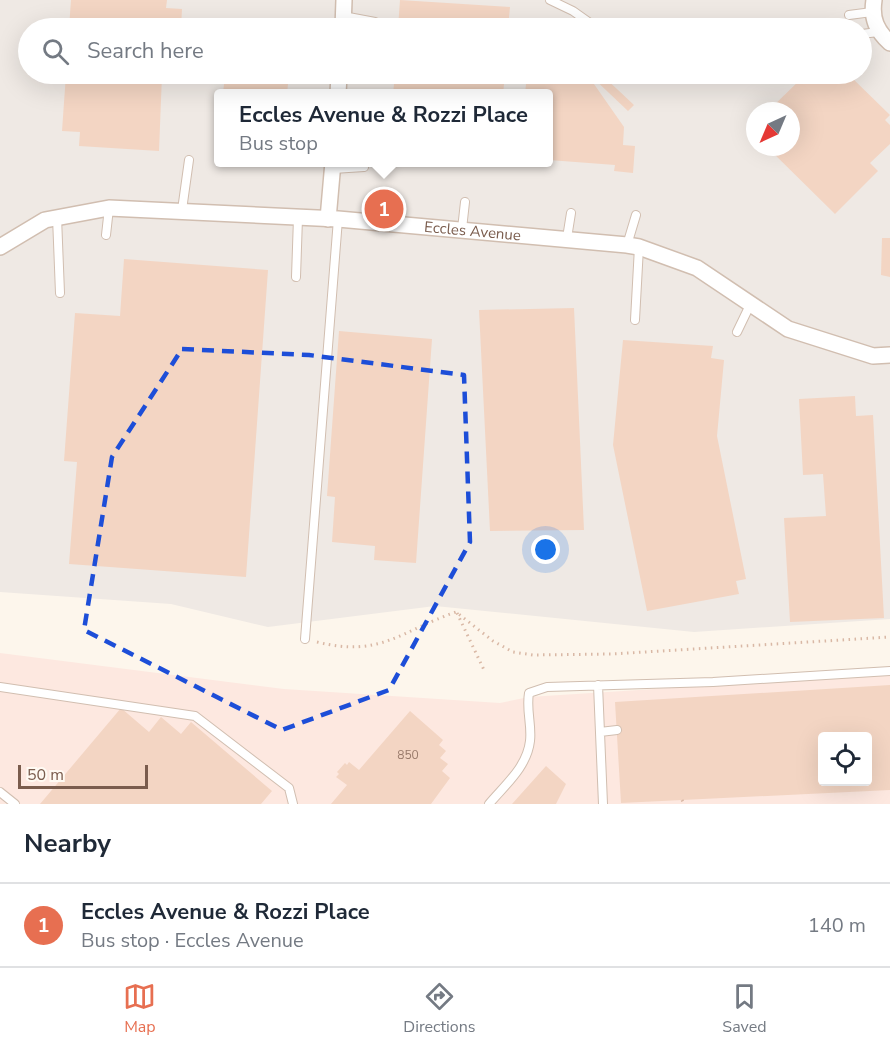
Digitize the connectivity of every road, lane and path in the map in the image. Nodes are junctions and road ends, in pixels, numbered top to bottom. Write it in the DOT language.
graph roads {
  1 [pos="344,0"];
  2 [pos="550,0"];
  3 [pos="873,6"];
  4 [pos="849,15"];
  5 [pos="343,18"];
  6 [pos="583,18"];
  7 [pos="878,32"];
  8 [pos="872,33"];
  9 [pos="890,44"];
  10 [pos="189,160"];
  11 [pos="333,167"];
  12 [pos="465,202"];
  13 [pos="109,208"];
  14 [pos="182,210"];
  15 [pos="571,213"];
  16 [pos="636,215"];
  17 [pos="57,217"];
  18 [pos="298,218"];
  19 [pos="333,219"];
  20 [pos="462,229"];
  21 [pos="106,235"];
  22 [pos="567,238"];
  23 [pos="633,246"];
  24 [pos="0,247"];
  25 [pos="296,277"];
  26 [pos="60,293"];
  27 [pos="750,305"];
  28 [pos="635,320"];
  29 [pos="737,332"];
  30 [pos="890,356"];
  31 [pos="456,612"];
  32 [pos="890,637"];
  33 [pos="305,639"];
  34 [pos="484,670"];
  35 [pos="890,671"];
  36 [pos="598,686"];
  37 [pos="0,687"];
  38 [pos="617,730"];
  39 [pos="600,732"];
  40 [pos="0,792"];
  41 [pos="15,804"];
  42 [pos="293,804"];
  43 [pos="489,804"];
  44 [pos="603,804"];
  1 -- 5 [label="street"];
  2 -- 6 [label="lane"];
  3 -- 4 [label="lane"];
  3 -- 7 [label="street"];
  7 -- 8 [label="lane"];
  7 -- 9 [label="street"];
  10 -- 14 [label="lane"];
  11 -- 19 [label="street"];
  12 -- 20 [label="lane"];
  13 -- 14 [label="street, Eccles Avenue"];
  13 -- 17 [label="street, Eccles Avenue"];
  13 -- 21 [label="lane"];
  14 -- 18 [label="street, Eccles Avenue"];
  15 -- 22 [label="lane"];
  16 -- 23 [label="lane"];
  17 -- 24 [label="street, Eccles Avenue"];
  17 -- 26 [label="lane"];
  18 -- 19 [label="street, Eccles Avenue"];
  18 -- 25 [label="lane"];
  19 -- 20 [label="street, Eccles Avenue"];
  19 -- 33 [label="lane"];
  20 -- 22 [label="street, Eccles Avenue"];
  22 -- 23 [label="street, Eccles Avenue"];
  23 -- 27 [label="street, Eccles Avenue"];
  23 -- 28 [label="lane"];
  27 -- 29 [label="lane"];
  27 -- 30 [label="street, Eccles Avenue"];
  31 -- 32 [label="path"];
  31 -- 33 [label="path"];
  31 -- 34 [label="path"];
  35 -- 36 [label="lane"];
  36 -- 39 [label="lane"];
  36 -- 43 [label="lane"];
  37 -- 42 [label="lane"];
  38 -- 39 [label="lane"];
  39 -- 44 [label="lane"];
  40 -- 41 [label="lane"];
}
